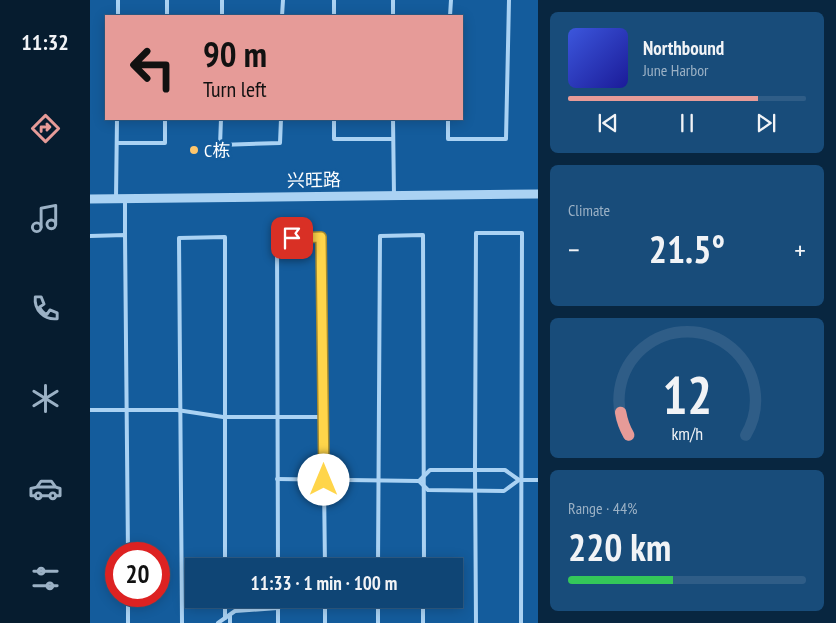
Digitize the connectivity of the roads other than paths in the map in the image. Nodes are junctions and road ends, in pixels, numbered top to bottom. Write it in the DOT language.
graph roads {
  1 [pos="118,0"];
  2 [pos="167,0"];
  3 [pos="222,0"];
  4 [pos="283,0"];
  5 [pos="334,0"];
  6 [pos="393,0"];
  7 [pos="450,0"];
  8 [pos="509,0"];
  9 [pos="118,15"];
  10 [pos="167,15"];
  11 [pos="222,15"];
  12 [pos="282,15"];
  13 [pos="334,15"];
  14 [pos="393,15"];
  15 [pos="450,15"];
  16 [pos="117,120"];
  17 [pos="165,120"];
  18 [pos="221,120"];
  19 [pos="280,120"];
  20 [pos="334,120"];
  21 [pos="393,120"];
  22 [pos="448,120"];
  23 [pos="393,139"];
  24 [pos="117,144"];
  25 [pos="538,194"];
  26 [pos="394,196"];
  27 [pos="90,198"];
  28 [pos="121,198"];
  29 [pos="125,235"];
  30 [pos="90,236"];
  31 [pos="127,409"];
  32 [pos="90,410"];
  33 [pos="180,411"];
  34 [pos="224,417"];
  35 [pos="323,417"];
  36 [pos="277,418"];
  37 [pos="474,470"];
  38 [pos="424,475"];
  39 [pos="277,480"];
  40 [pos="324,480"];
  41 [pos="521,480"];
  42 [pos="538,480"];
  43 [pos="379,481"];
  44 [pos="419,481"];
  45 [pos="424,486"];
  46 [pos="475,490"];
  47 [pos="128,542"];
  48 [pos="225,558"];
  49 [pos="278,558"];
  50 [pos="325,558"];
  51 [pos="378,558"];
  52 [pos="424,558"];
  53 [pos="128,607"];
  54 [pos="225,608"];
  55 [pos="278,608"];
  56 [pos="325,608"];
  57 [pos="378,608"];
  58 [pos="423,608"];
  59 [pos="230,614"];
  60 [pos="225,618"];
  61 [pos="128,623"];
  62 [pos="182,623"];
  63 [pos="218,623"];
  64 [pos="230,623"];
  65 [pos="278,623"];
  66 [pos="325,623"];
  67 [pos="378,623"];
  68 [pos="423,623"];
  69 [pos="476,623"];
  70 [pos="521,623"];
  1 -- 9 [label="lane"];
  2 -- 10 [label="lane"];
  3 -- 11 [label="lane"];
  4 -- 12 [label="lane"];
  5 -- 13 [label="lane"];
  6 -- 14 [label="lane"];
  7 -- 15 [label="lane"];
  8 -- 22 [label="lane"];
  16 -- 24 [label="lane"];
  17 -- 24 [label="lane"];
  18 -- 19 [label="lane"];
  20 -- 23 [label="lane"];
  21 -- 23 [label="lane"];
  23 -- 26 [label="lane"];
  24 -- 28 [label="lane"];
  25 -- 26 [label="street, 兴旺路"];
  26 -- 28 [label="street, 兴旺路"];
  27 -- 28 [label="street, 兴旺路"];
  28 -- 29 [label="lane"];
  29 -- 30 [label="lane"];
  29 -- 31 [label="lane"];
  31 -- 32 [label="lane"];
  31 -- 33 [label="lane"];
  31 -- 47 [label="lane"];
  33 -- 34 [label="lane"];
  33 -- 34 [label="lane"];
  33 -- 62 [label="lane"];
  34 -- 36 [label="lane"];
  34 -- 48 [label="lane"];
  35 -- 36 [label="lane"];
  35 -- 36 [label="lane"];
  35 -- 40 [label="lane"];
  36 -- 39 [label="lane"];
  37 -- 38 [label="lane"];
  37 -- 41 [label="lane"];
  37 -- 41 [label="lane"];
  37 -- 46 [label="lane"];
  38 -- 43 [label="lane"];
  38 -- 44 [label="lane"];
  38 -- 45 [label="lane"];
  39 -- 40 [label="lane"];
  39 -- 49 [label="lane"];
  40 -- 43 [label="lane"];
  40 -- 50 [label="lane"];
  41 -- 42 [label="lane"];
  41 -- 46 [label="lane"];
  41 -- 70 [label="lane"];
  43 -- 44 [label="lane"];
  43 -- 51 [label="lane"];
  44 -- 45 [label="lane"];
  45 -- 46 [label="lane"];
  45 -- 52 [label="lane"];
  46 -- 69 [label="lane"];
  53 -- 61 [label="lane"];
  54 -- 60 [label="lane"];
  55 -- 59 [label="lane"];
  55 -- 65 [label="lane"];
  56 -- 66 [label="lane"];
  57 -- 67 [label="lane"];
  58 -- 68 [label="lane"];
  59 -- 60 [label="lane"];
  59 -- 64 [label="lane"];
  60 -- 63 [label="lane"];
}
